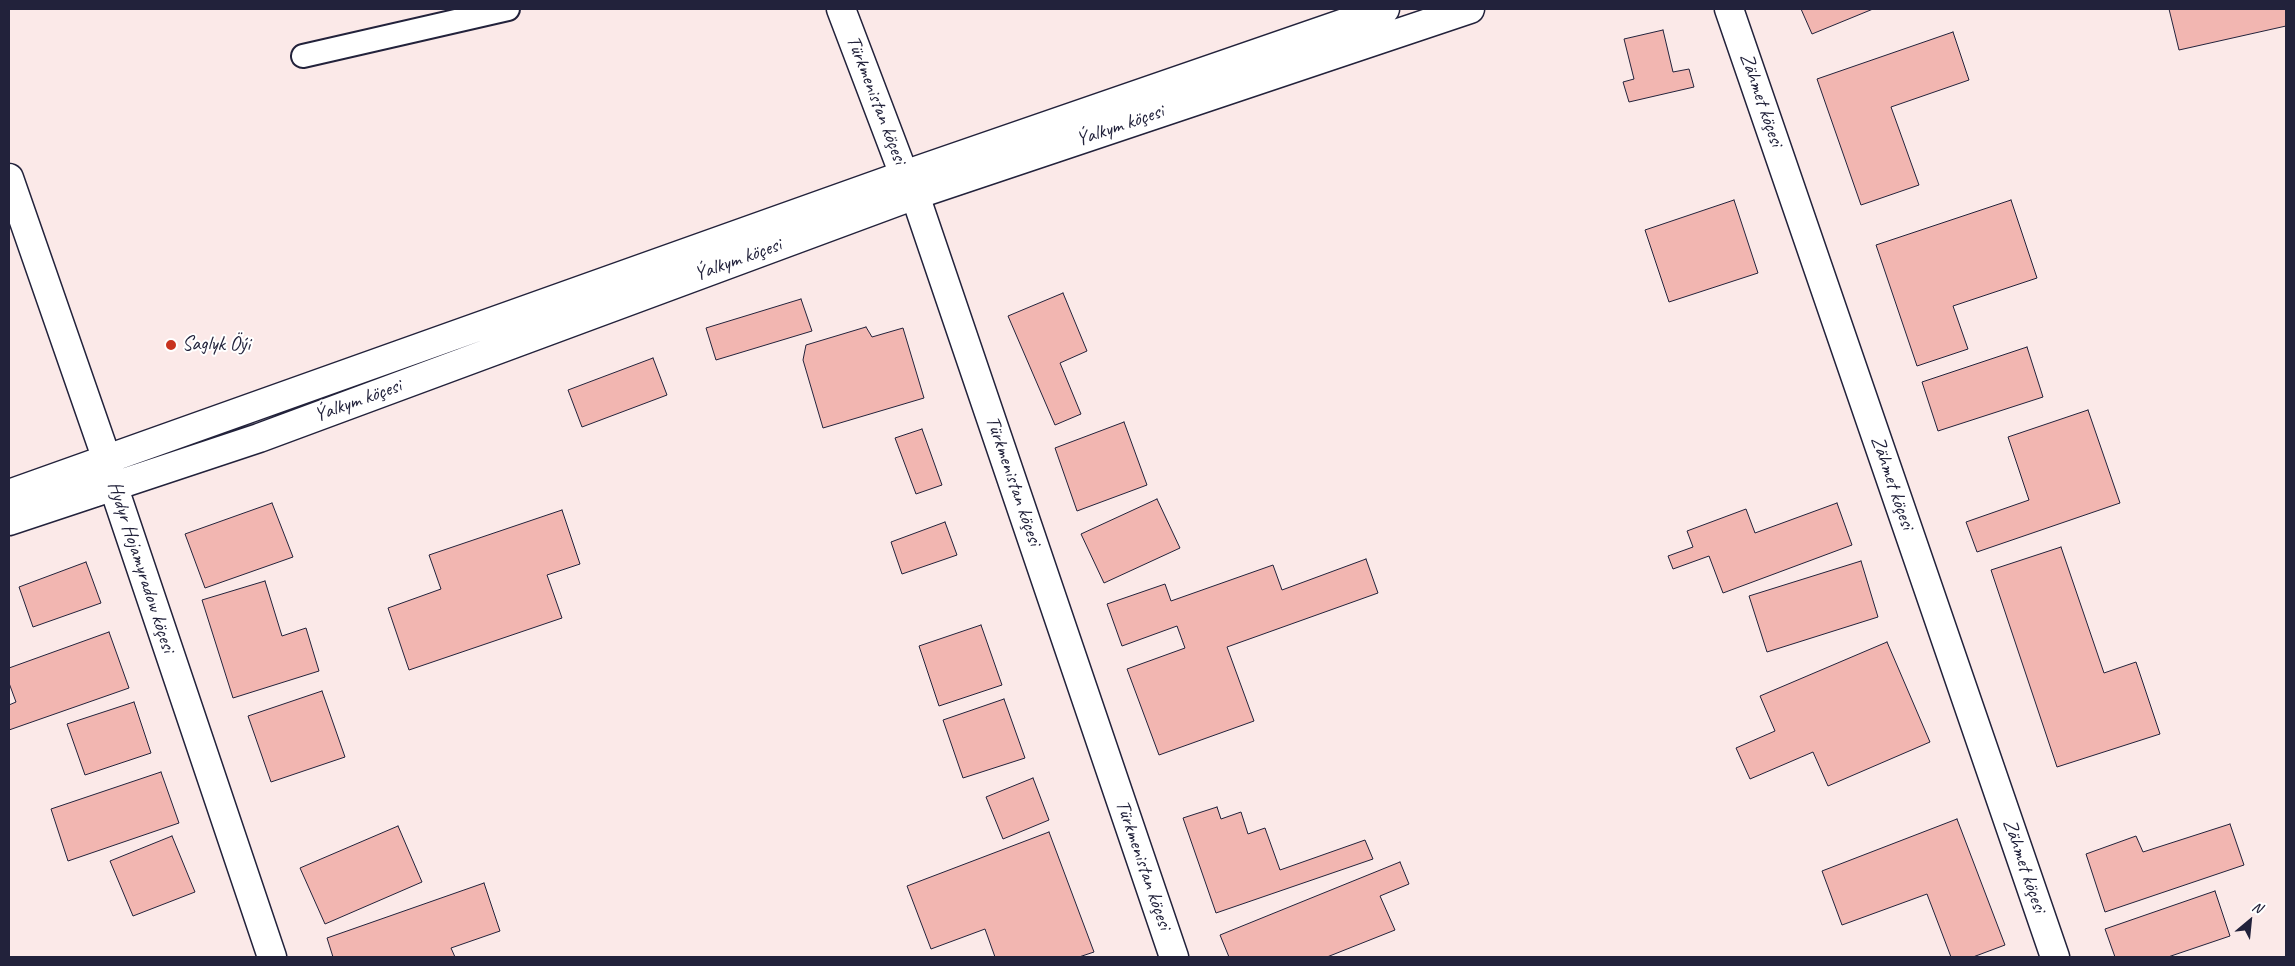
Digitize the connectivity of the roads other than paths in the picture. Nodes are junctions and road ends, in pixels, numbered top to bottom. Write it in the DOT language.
graph roads {
  1 [pos="508,9"];
  2 [pos="841,9"];
  3 [pos="1384,9"];
  4 [pos="1470,9"];
  5 [pos="1730,9"];
  6 [pos="303,56"];
  7 [pos="9,178"];
  8 [pos="910,185"];
  9 [pos="110,472"];
  10 [pos="9,494"];
  11 [pos="9,521"];
  12 [pos="272,957"];
  13 [pos="1174,957"];
  14 [pos="2055,957"];
  1 -- 6 [label="lane"];
  2 -- 8 [label="street, Türkmenistan köçesi"];
  3 -- 8 [label="street, Ýalkym köçesi"];
  4 -- 8 [label="street, Ýalkym köçesi"];
  5 -- 14 [label="street, Zähmet köçesi"];
  7 -- 9 [label="street, Hydyr Hojamyradow köçesi"];
  8 -- 9 [label="street, Ýalkym köçesi"];
  8 -- 13 [label="street, Türkmenistan köçesi"];
  9 -- 10 [label="street, Ýalkym köçesi"];
  9 -- 11 [label="street, Ýalkym köçesi"];
  9 -- 12 [label="street, Hydyr Hojamyradow köçesi"];
}
